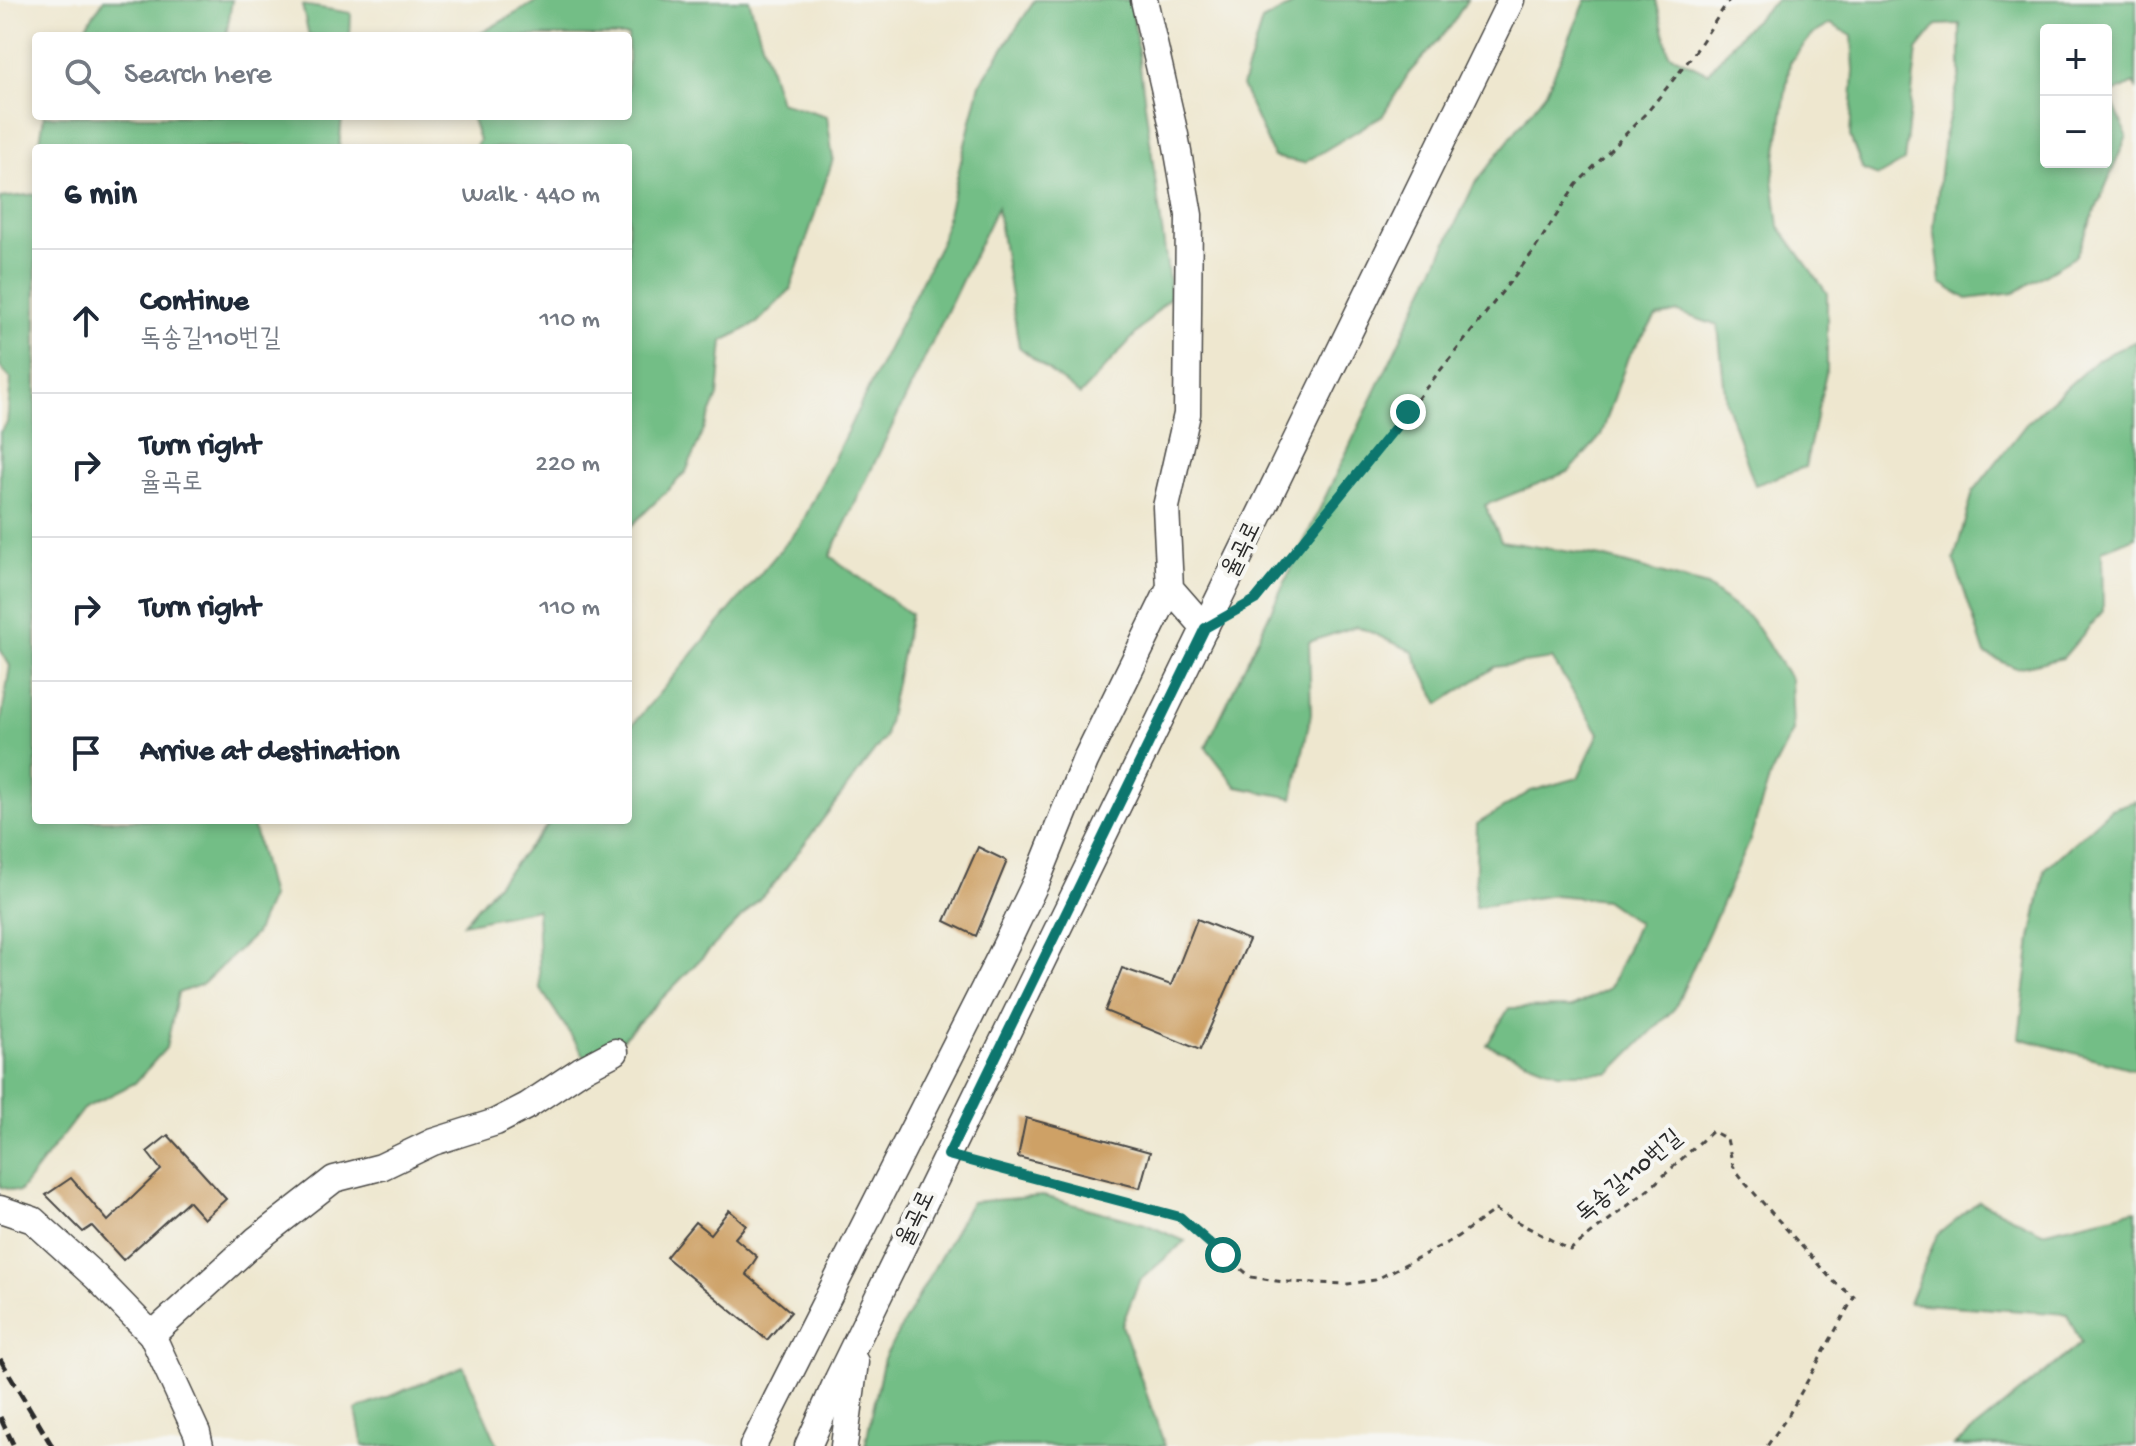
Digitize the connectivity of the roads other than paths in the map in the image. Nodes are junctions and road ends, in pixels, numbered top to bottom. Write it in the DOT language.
graph roads {
  1 [pos="1144,0"];
  2 [pos="1511,0"];
  3 [pos="1170,588"];
  4 [pos="1205,628"];
  5 [pos="615,1052"];
  6 [pos="0,1209"];
  7 [pos="152,1335"];
  8 [pos="859,1336"];
  9 [pos="200,1446"];
  10 [pos="753,1446"];
  11 [pos="808,1446"];
  12 [pos="844,1446"];
  1 -- 3 [label="street"];
  2 -- 4 [label="street, 율곡로"];
  3 -- 4 [label="street"];
  3 -- 10 [label="street"];
  4 -- 8 [label="street, 율곡로"];
  5 -- 7 [label="street"];
  6 -- 7 [label="street"];
  7 -- 9 [label="street"];
  8 -- 11 [label="street, 율곡로"];
  8 -- 12 [label="street"];
}
